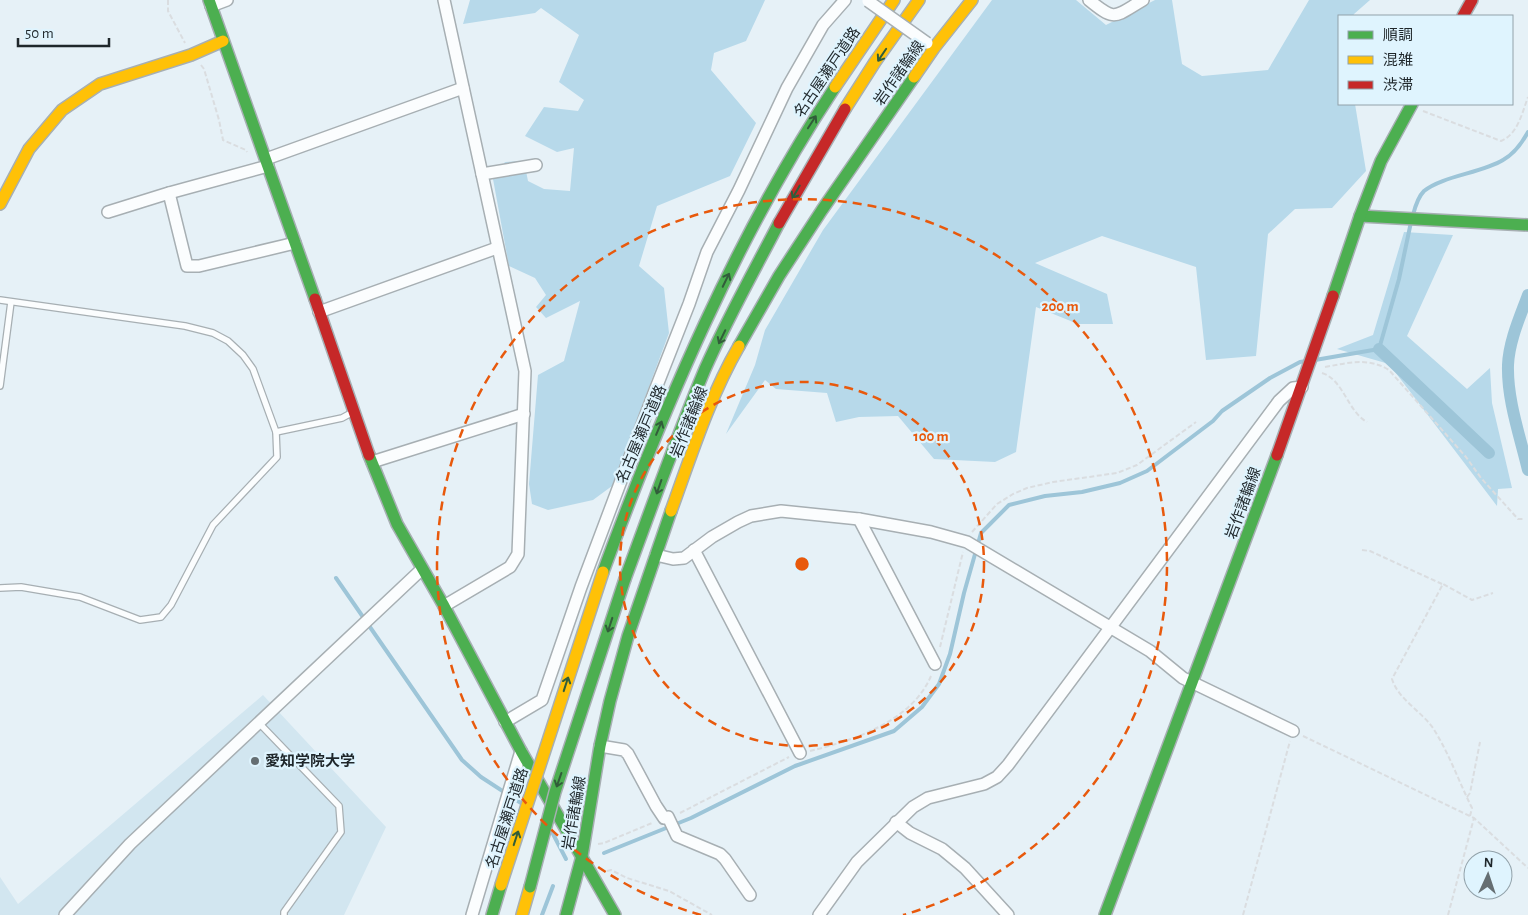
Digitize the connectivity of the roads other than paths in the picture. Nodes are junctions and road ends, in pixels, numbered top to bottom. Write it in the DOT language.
graph roads {
  1 [pos="227,0"];
  2 [pos="444,0"];
  3 [pos="845,0"];
  4 [pos="894,0"];
  5 [pos="919,0"];
  6 [pos="972,0"];
  7 [pos="1089,0"];
  8 [pos="1143,0"];
  9 [pos="1472,0"];
  10 [pos="867,1"];
  11 [pos="210,3"];
  12 [pos="1464,15"];
  13 [pos="224,42"];
  14 [pos="931,46"];
  15 [pos="462,88"];
  16 [pos="1411,105"];
  17 [pos="267,162"];
  18 [pos="536,164"];
  19 [pos="482,174"];
  20 [pos="169,193"];
  21 [pos="0,204"];
  22 [pos="108,212"];
  23 [pos="1360,216"];
  24 [pos="1528,225"];
  25 [pos="295,243"];
  26 [pos="497,248"];
  27 [pos="0,300"];
  28 [pos="11,302"];
  29 [pos="319,312"];
  30 [pos="0,386"];
  31 [pos="1302,387"];
  32 [pos="354,411"];
  33 [pos="524,414"];
  34 [pos="276,432"];
  35 [pos="372,462"];
  36 [pos="859,520"];
  37 [pos="694,550"];
  38 [pos="656,554"];
  39 [pos="422,569"];
  40 [pos="0,588"];
  41 [pos="444,606"];
  42 [pos="1109,628"];
  43 [pos="935,664"];
  44 [pos="1193,683"];
  45 [pos="505,722"];
  46 [pos="259,723"];
  47 [pos="1293,731"];
  48 [pos="600,746"];
  49 [pos="521,751"];
  50 [pos="800,753"];
  51 [pos="896,822"];
  52 [pos="582,856"];
  53 [pos="750,895"];
  54 [pos="66,915"];
  55 [pos="284,915"];
  56 [pos="472,915"];
  57 [pos="492,915"];
  58 [pos="522,915"];
  59 [pos="566,915"];
  60 [pos="615,915"];
  61 [pos="819,915"];
  62 [pos="1008,915"];
  63 [pos="1105,915"];
  1 -- 11 [label="street"];
  2 -- 15 [label="street"];
  3 -- 45 [label="street"];
  57 -- 4 [label="main road, 名古屋瀬戸道路, one-way, bridge"];
  5 -- 58 [label="main road, one-way, bridge"];
  6 -- 14 [label="main road, 岩作諸輪線"];
  7 -- 8 [label="street"];
  9 -- 12 [label="main road"];
  10 -- 14 [label="street, bridge"];
  11 -- 13 [label="main road"];
  13 -- 17 [label="main road"];
  13 -- 21 [label="main road"];
  14 -- 38 [label="main road, 岩作諸輪線"];
  15 -- 17 [label="street"];
  15 -- 19 [label="street"];
  16 -- 23 [label="main road, 岩作諸輪線"];
  17 -- 20 [label="street"];
  17 -- 25 [label="main road"];
  18 -- 19 [label="street"];
  19 -- 26 [label="street"];
  20 -- 22 [label="street"];
  20 -- 25 [label="street"];
  23 -- 24 [label="main road"];
  23 -- 31 [label="main road, 岩作諸輪線"];
  25 -- 29 [label="main road"];
  26 -- 29 [label="street"];
  26 -- 33 [label="street"];
  27 -- 28 [label="lane"];
  28 -- 30 [label="lane"];
  28 -- 34 [label="lane"];
  29 -- 32 [label="main road"];
  31 -- 42 [label="street"];
  31 -- 44 [label="main road, 岩作諸輪線"];
  32 -- 34 [label="lane"];
  32 -- 35 [label="main road"];
  33 -- 35 [label="street"];
  33 -- 41 [label="street"];
  34 -- 40 [label="lane"];
  35 -- 39 [label="main road"];
  36 -- 37 [label="street"];
  36 -- 42 [label="street"];
  36 -- 43 [label="street"];
  37 -- 38 [label="street"];
  37 -- 50 [label="street"];
  38 -- 48 [label="main road, 岩作諸輪線"];
  39 -- 41 [label="main road"];
  39 -- 46 [label="street"];
  41 -- 45 [label="main road"];
  42 -- 44 [label="street"];
  42 -- 51 [label="street"];
  44 -- 47 [label="street"];
  44 -- 63 [label="main road, 岩作諸輪線"];
  45 -- 49 [label="main road"];
  46 -- 54 [label="street"];
  46 -- 55 [label="lane"];
  48 -- 52 [label="main road, 岩作諸輪線"];
  48 -- 53 [label="street"];
  49 -- 52 [label="main road"];
  49 -- 56 [label="street"];
  51 -- 61 [label="street"];
  51 -- 62 [label="street"];
  52 -- 59 [label="main road, 岩作諸輪線"];
  52 -- 60 [label="main road"];
}
